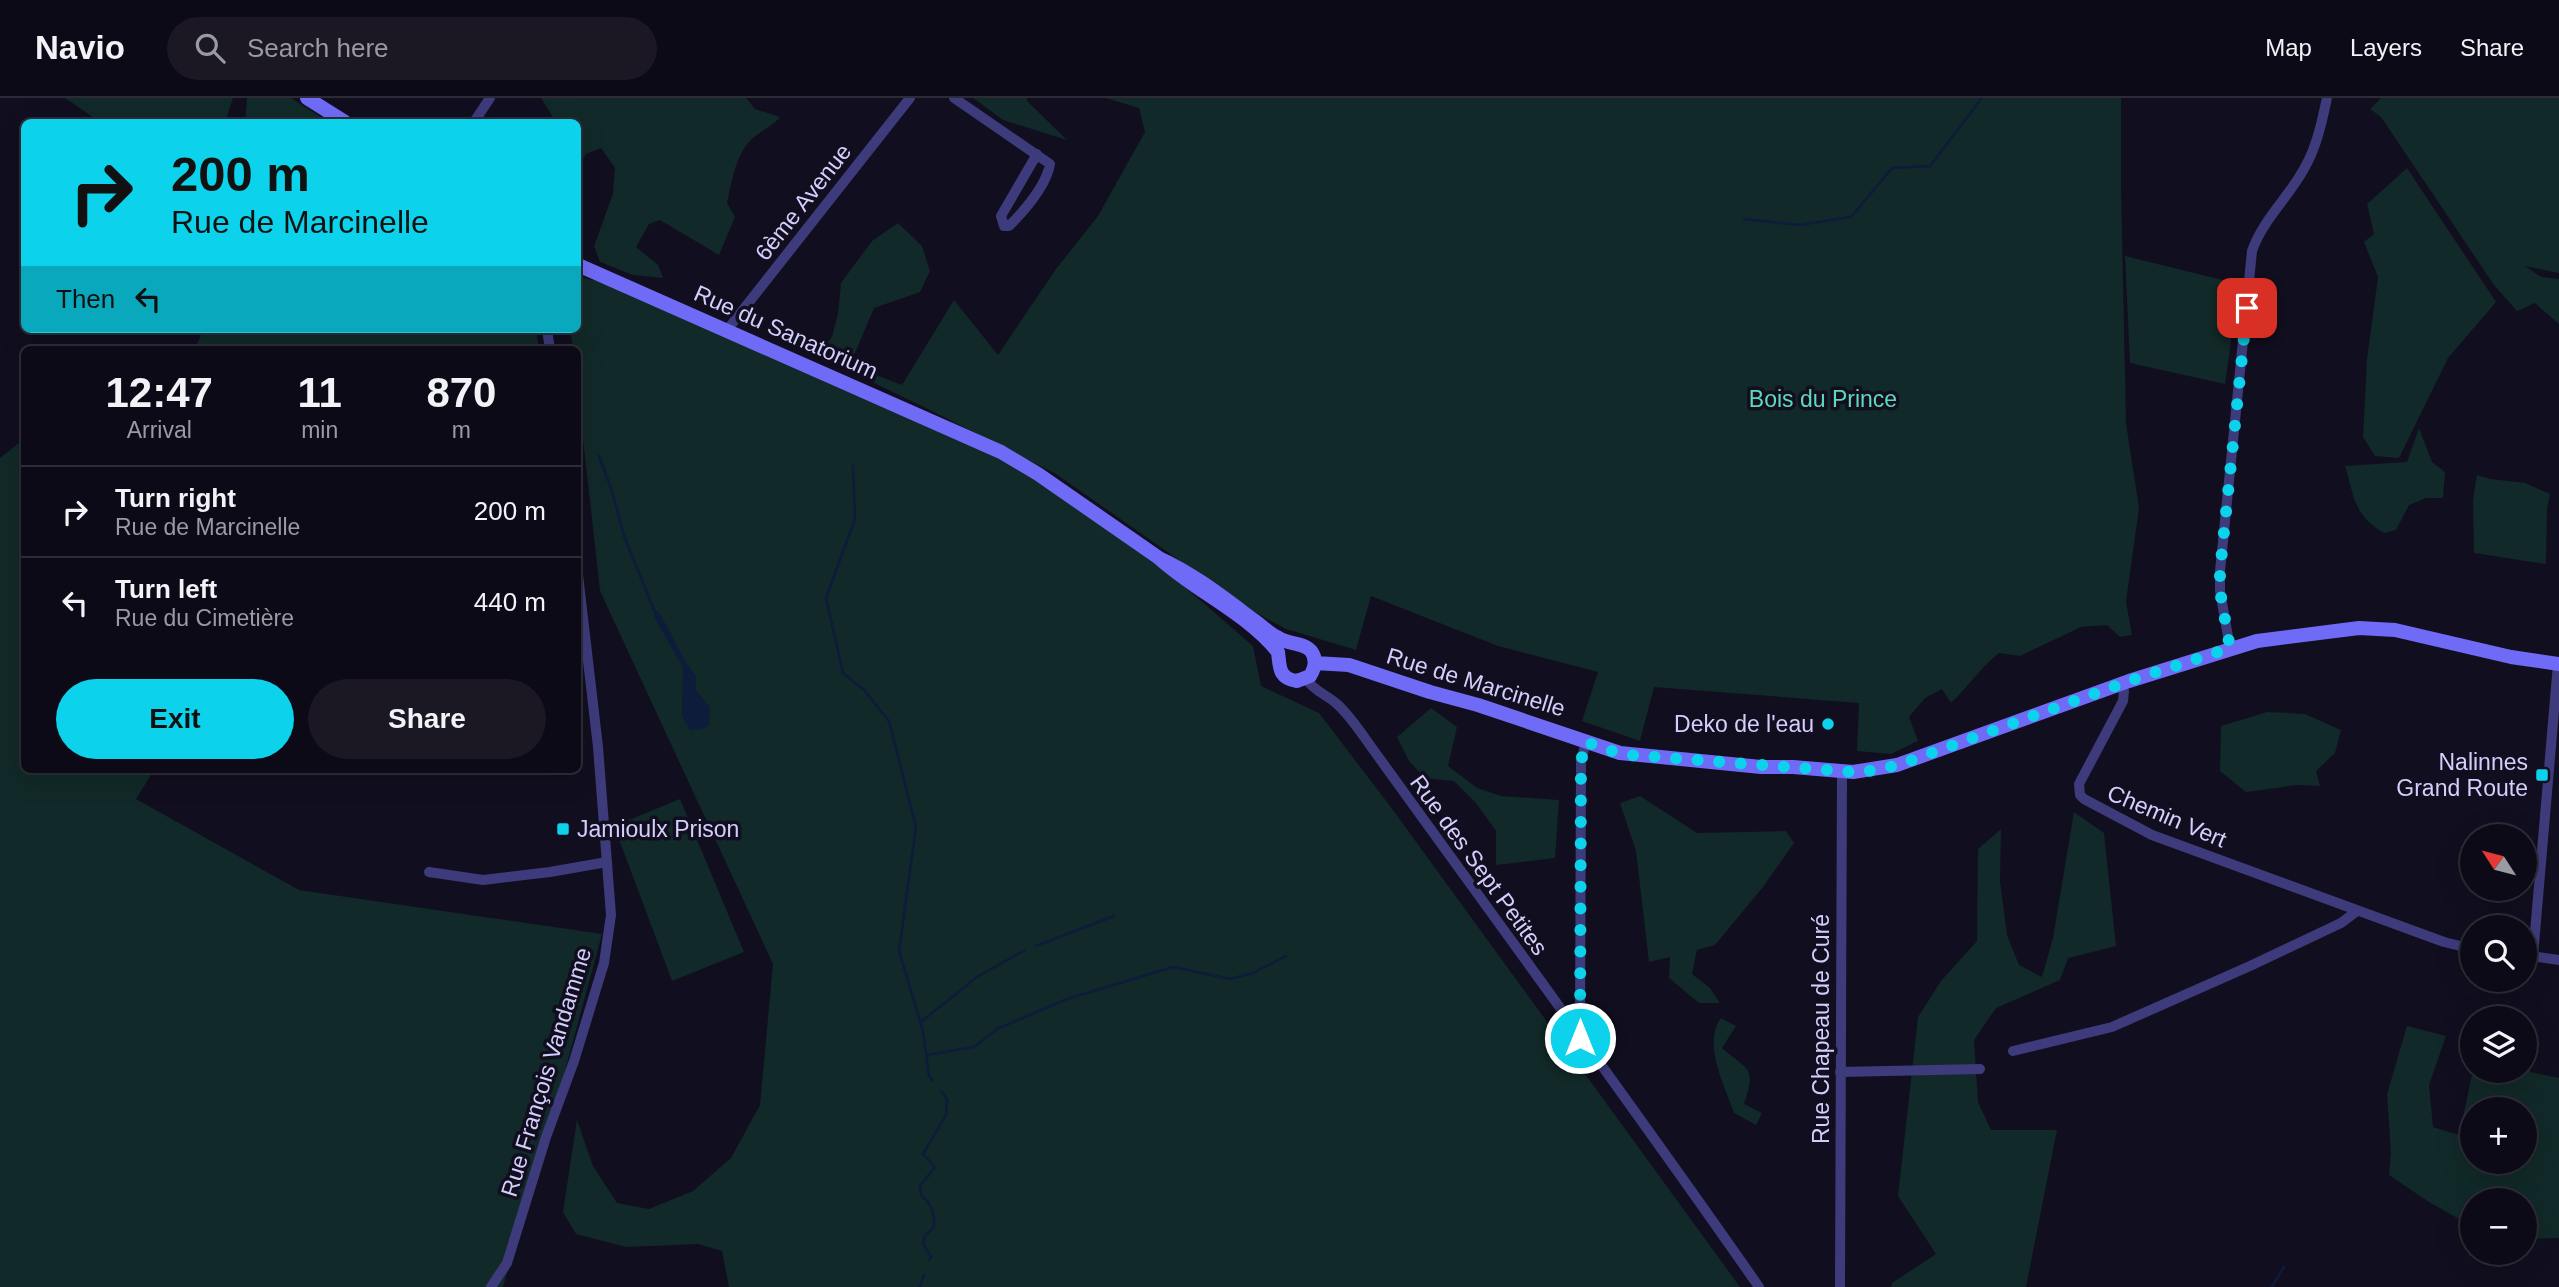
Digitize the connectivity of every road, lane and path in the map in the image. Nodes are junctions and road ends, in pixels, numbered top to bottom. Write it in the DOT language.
graph roads {
  1 [pos="307,98"];
  2 [pos="490,98"];
  3 [pos="910,98"];
  4 [pos="954,98"];
  5 [pos="2327,98"];
  6 [pos="340,119"];
  7 [pos="476,119"];
  8 [pos="1037,154"];
  9 [pos="581,266"];
  10 [pos="727,330"];
  11 [pos="1159,558"];
  12 [pos="581,601"];
  13 [pos="1291,645"];
  14 [pos="2230,648"];
  15 [pos="1279,656"];
  16 [pos="1315,663"];
  17 [pos="2558,664"];
  18 [pos="1306,679"];
  19 [pos="2121,684"];
  20 [pos="1586,742"];
  21 [pos="1842,771"];
  22 [pos="607,862"];
  23 [pos="429,872"];
  24 [pos="2357,911"];
  25 [pos="2533,915"];
  26 [pos="2460,947"];
  27 [pos="2537,956"];
  28 [pos="2559,960"];
  29 [pos="1580,1038"];
  30 [pos="2013,1051"];
  31 [pos="1980,1069"];
  32 [pos="1840,1072"];
  33 [pos="491,1287"];
  34 [pos="1759,1287"];
  35 [pos="1840,1287"];
  1 -- 6 [label="street"];
  2 -- 7 [label="street"];
  3 -- 10 [label="street, 6ème Avenue"];
  4 -- 8 [label="street"];
  5 -- 14 [label="street"];
  8 -- 8 [label="street"];
  9 -- 10 [label="street, Rue du Sanatorium"];
  10 -- 11 [label="street, Rue du Sanatorium"];
  11 -- 13 [label="street"];
  11 -- 15 [label="street"];
  12 -- 22 [label="street, Rue François Vandamme"];
  13 -- 15 [label="street"];
  13 -- 16 [label="street"];
  14 -- 17 [label="street, Rue de Marcinelle"];
  14 -- 19 [label="street, Rue de Marcinelle"];
  15 -- 18 [label="street"];
  16 -- 18 [label="street"];
  16 -- 20 [label="street, Rue de Marcinelle"];
  17 -- 25 [label="street"];
  18 -- 29 [label="street, Rue des Sept Petites"];
  19 -- 21 [label="street, Rue de Marcinelle"];
  19 -- 24 [label="street, Chemin Vert"];
  20 -- 21 [label="street, Rue de Marcinelle"];
  20 -- 29 [label="street"];
  21 -- 32 [label="street, Rue Chapeau de Curé"];
  22 -- 23 [label="street"];
  22 -- 33 [label="street, Rue François Vandamme"];
  24 -- 26 [label="street, Chemin Vert"];
  24 -- 30 [label="street"];
  27 -- 28 [label="street"];
  29 -- 34 [label="street, Rue des Sept Petites"];
  31 -- 32 [label="street"];
  32 -- 35 [label="street, Rue Chapeau de Curé"];
}
